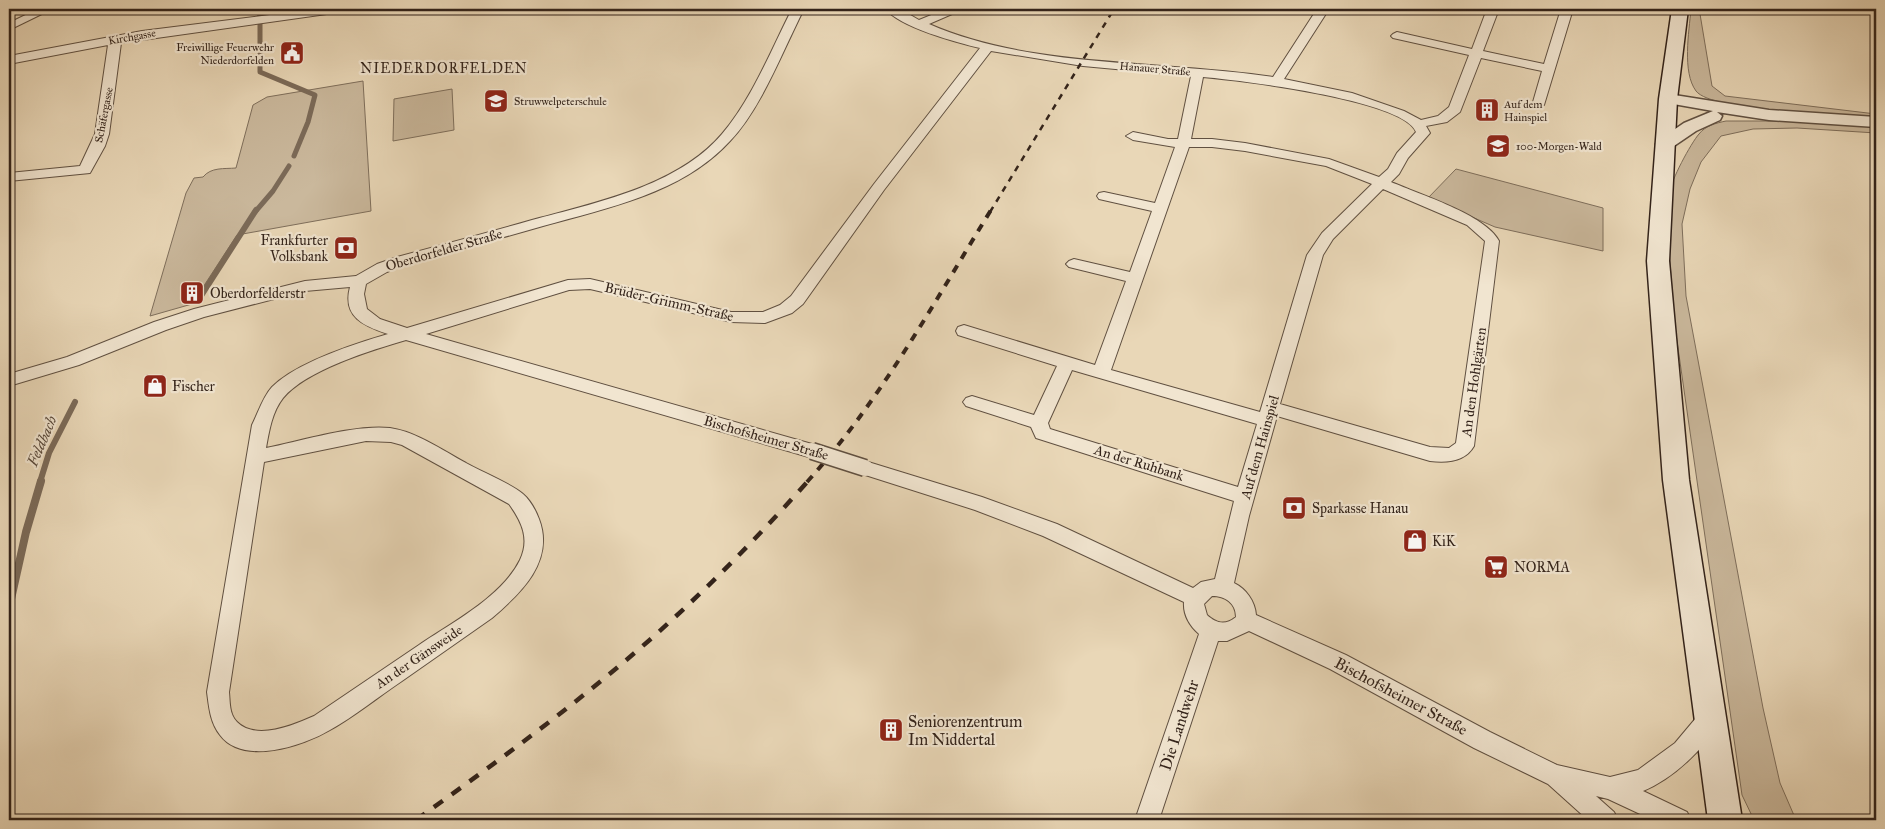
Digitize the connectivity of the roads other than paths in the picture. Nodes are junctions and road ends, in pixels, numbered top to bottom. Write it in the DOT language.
graph roads {
  1 [pos="46,9"];
  2 [pos="341,9"];
  3 [pos="798,9"];
  4 [pos="892,9"];
  5 [pos="955,9"];
  6 [pos="1323,9"];
  7 [pos="1493,9"];
  8 [pos="1567,9"];
  9 [pos="1680,9"];
  10 [pos="919,24"];
  11 [pos="9,27"];
  12 [pos="1396,36"];
  13 [pos="115,40"];
  14 [pos="988,46"];
  15 [pos="1477,53"];
  16 [pos="9,60"];
  17 [pos="1550,69"];
  18 [pos="1198,72"];
  19 [pos="1277,80"];
  20 [pos="1668,99"];
  21 [pos="1539,102"];
  22 [pos="1769,115"];
  23 [pos="1714,116"];
  24 [pos="1876,122"];
  25 [pos="1418,124"];
  26 [pos="1133,136"];
  27 [pos="1184,142"];
  28 [pos="1665,144"];
  29 [pos="9,177"];
  30 [pos="1381,183"];
  31 [pos="1104,196"];
  32 [pos="1160,208"];
  33 [pos="1074,264"];
  34 [pos="1134,278"];
  35 [pos="359,281"];
  36 [pos="964,331"];
  37 [pos="406,334"];
  38 [pos="1067,363"];
  39 [pos="1101,372"];
  40 [pos="9,380"];
  41 [pos="972,402"];
  42 [pos="1269,414"];
  43 [pos="1039,423"];
  44 [pos="256,457"];
  45 [pos="1246,497"];
  46 [pos="1223,588"];
  47 [pos="1195,598"];
  48 [pos="1246,620"];
  49 [pos="1210,630"];
  50 [pos="1709,719"];
  51 [pos="1555,776"];
  52 [pos="1610,788"];
  53 [pos="1147,820"];
  54 [pos="1606,820"];
  55 [pos="1679,820"];
  56 [pos="1725,820"];
  1 -- 11 [label="street"];
  2 -- 13 [label="street, Kirchgasse"];
  3 -- 35 [label="street, Oberdorfelder Straße"];
  4 -- 10 [label="street, Hanauer Straße"];
  5 -- 10 [label="street"];
  6 -- 19 [label="street"];
  7 -- 15 [label="street"];
  8 -- 17 [label="street"];
  9 -- 20 [label="main road"];
  10 -- 14 [label="street, Hanauer Straße"];
  12 -- 15 [label="street"];
  13 -- 16 [label="street, Kirchgasse"];
  13 -- 29 [label="street, Schäfergasse"];
  14 -- 18 [label="street, Hanauer Straße"];
  14 -- 37 [label="street, Brüder-Grimm-Straße"];
  15 -- 17 [label="street"];
  15 -- 25 [label="street"];
  17 -- 21 [label="street"];
  18 -- 19 [label="street, Hanauer Straße"];
  18 -- 27 [label="street"];
  19 -- 25 [label="street, Hanauer Straße"];
  20 -- 22 [label="street"];
  20 -- 23 [label="street"];
  20 -- 28 [label="main road"];
  22 -- 23 [label="street"];
  22 -- 24 [label="street"];
  23 -- 28 [label="street"];
  25 -- 30 [label="street, Auf dem Hainspiel"];
  26 -- 27 [label="street"];
  27 -- 30 [label="street"];
  27 -- 32 [label="street"];
  28 -- 50 [label="main road"];
  30 -- 42 [label="street, Auf dem Hainspiel"];
  30 -- 42 [label="street, An den Hohlgärten"];
  31 -- 32 [label="street"];
  32 -- 34 [label="street"];
  33 -- 34 [label="street"];
  34 -- 39 [label="street"];
  35 -- 37 [label="street, Bischofsheimer Straße"];
  35 -- 40 [label="street, Oberdorfelder Straße"];
  36 -- 38 [label="street"];
  37 -- 44 [label="street, An der Gänsweide"];
  37 -- 47 [label="street, Bischofsheimer Straße, bridge"];
  38 -- 39 [label="street"];
  38 -- 43 [label="street"];
  39 -- 42 [label="street"];
  41 -- 43 [label="street, An der Ruhbank"];
  42 -- 45 [label="street, Auf dem Hainspiel"];
  43 -- 45 [label="street, An der Ruhbank"];
  44 -- 44 [label="street, An der Gänsweide"];
  45 -- 46 [label="street, Auf dem Hainspiel"];
  46 -- 47 [label="street"];
  46 -- 48 [label="street"];
  47 -- 49 [label="street"];
  48 -- 49 [label="street"];
  48 -- 51 [label="street, Bischofsheimer Straße"];
  49 -- 53 [label="street, Die Landwehr"];
  50 -- 52 [label="street"];
  50 -- 56 [label="main road"];
  51 -- 52 [label="street"];
  51 -- 54 [label="street"];
  52 -- 55 [label="street"];
}
